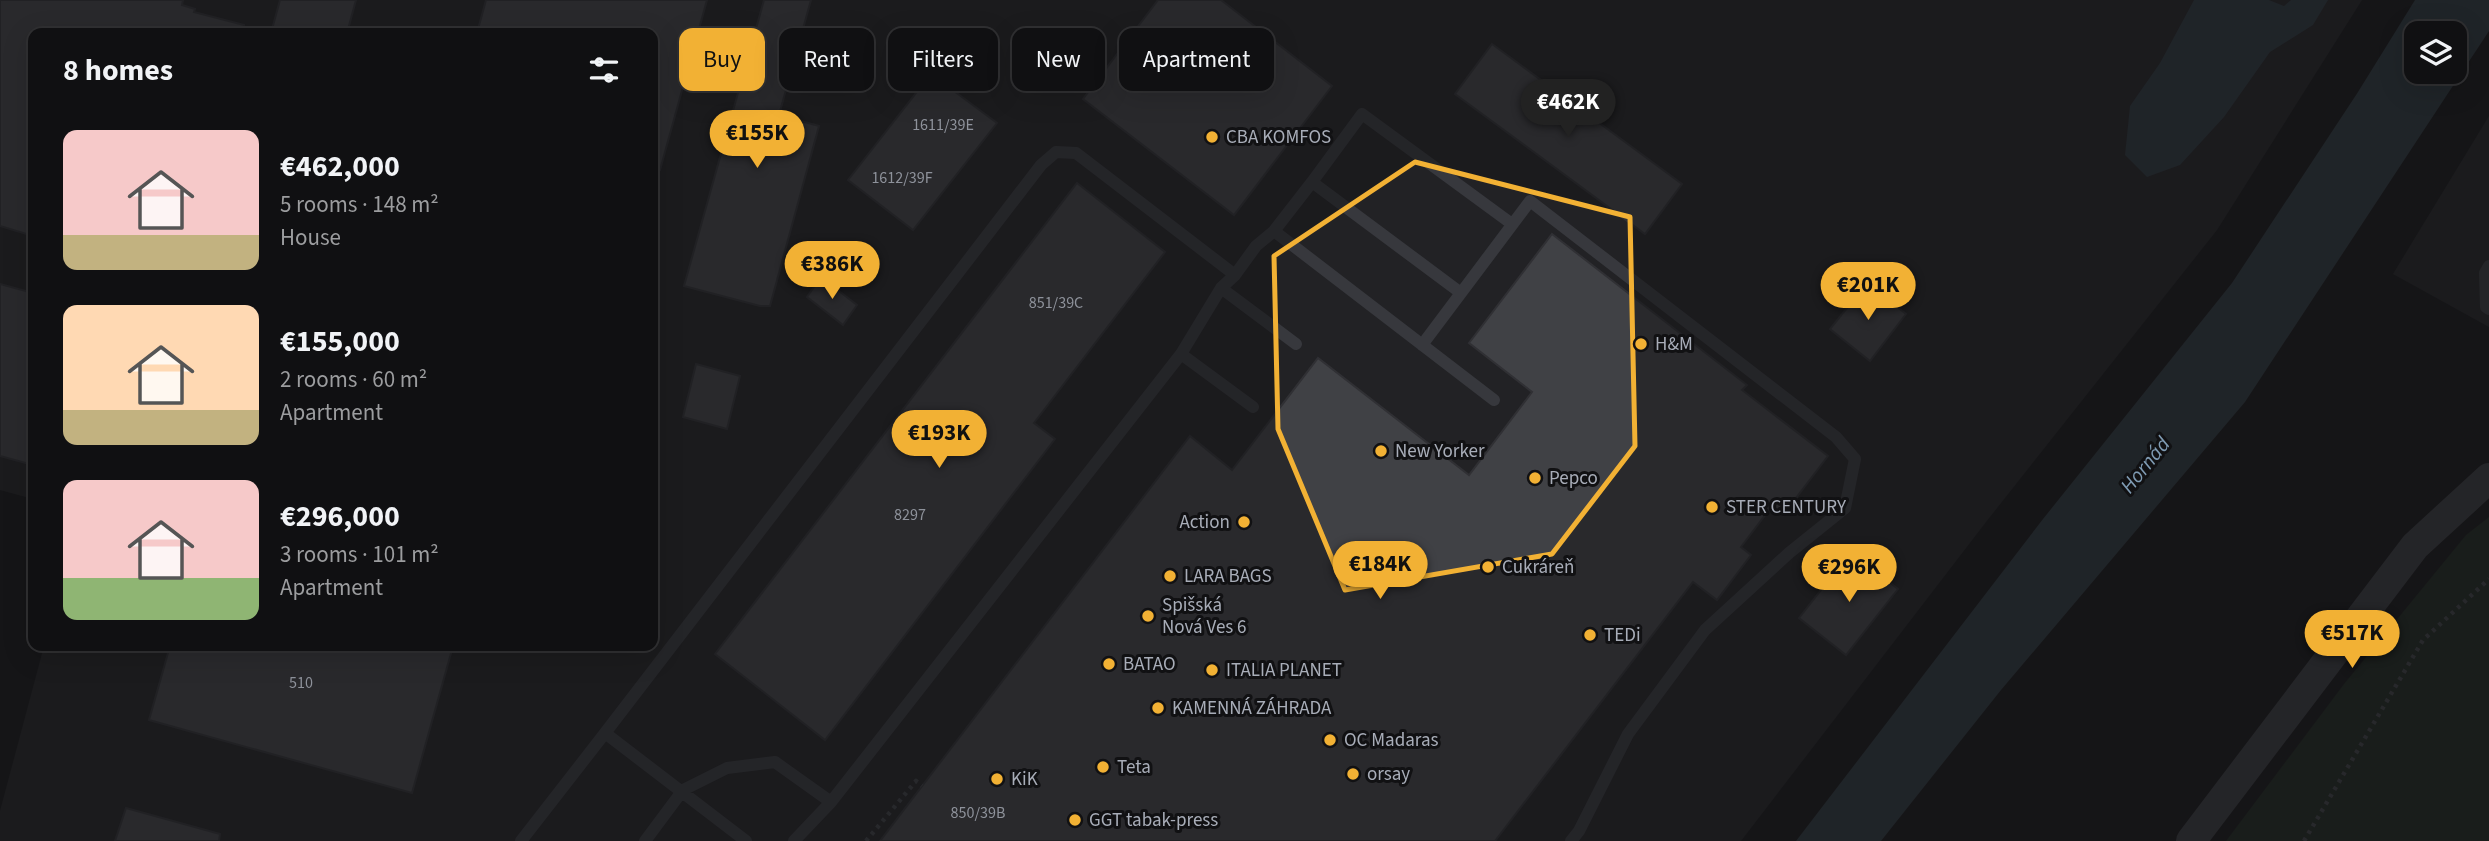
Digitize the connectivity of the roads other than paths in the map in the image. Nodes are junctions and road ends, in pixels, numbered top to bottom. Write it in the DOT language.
graph roads {
  1 [pos="1312,182"];
  2 [pos="1512,224"];
  3 [pos="1274,230"];
  4 [pos="2489,266"];
  5 [pos="1235,275"];
  6 [pos="1222,288"];
  7 [pos="1461,293"];
  8 [pos="2489,309"];
  9 [pos="1296,344"];
  10 [pos="1422,345"];
  11 [pos="1181,354"];
  12 [pos="1494,400"];
  13 [pos="1253,407"];
  14 [pos="2489,478"];
  15 [pos="605,733"];
  16 [pos="683,790"];
  17 [pos="831,802"];
  18 [pos="521,841"];
  19 [pos="645,841"];
  20 [pos="747,841"];
  21 [pos="794,841"];
  22 [pos="1571,841"];
  23 [pos="2191,841"];
  1 -- 2 [label="lane"];
  1 -- 3 [label="lane"];
  1 -- 7 [label="lane"];
  2 -- 7 [label="lane"];
  2 -- 22 [label="lane"];
  3 -- 5 [label="lane"];
  3 -- 10 [label="lane"];
  4 -- 8 [label="lane"];
  5 -- 6 [label="lane"];
  5 -- 15 [label="lane"];
  6 -- 9 [label="lane"];
  6 -- 11 [label="lane"];
  7 -- 10 [label="lane"];
  10 -- 12 [label="lane"];
  11 -- 13 [label="lane"];
  11 -- 17 [label="lane"];
  14 -- 23 [label="street"];
  15 -- 16 [label="lane"];
  15 -- 18 [label="lane"];
  16 -- 17 [label="lane"];
  16 -- 19 [label="lane"];
  16 -- 20 [label="lane"];
  17 -- 21 [label="lane"];
}
